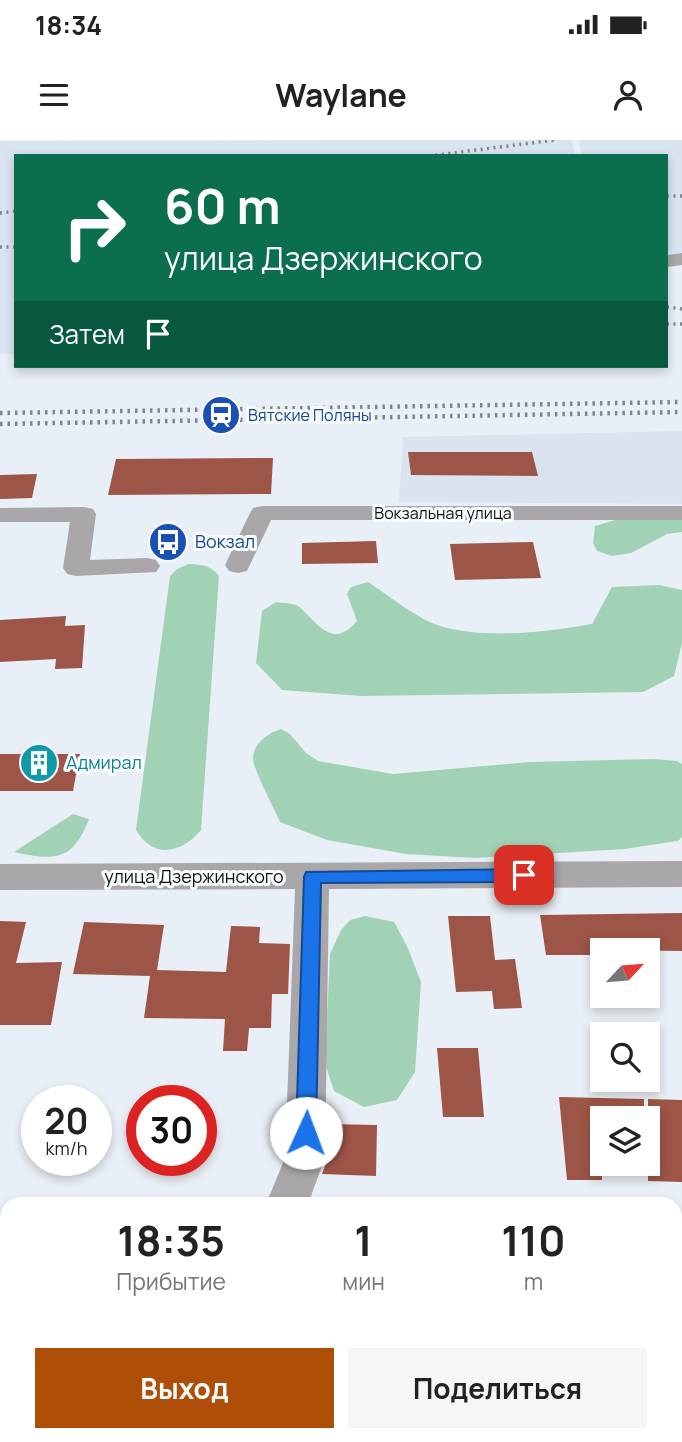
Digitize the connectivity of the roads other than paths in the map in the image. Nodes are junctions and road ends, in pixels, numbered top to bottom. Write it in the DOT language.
graph roads {
  1 [pos="682,513"];
  2 [pos="0,515"];
  3 [pos="238,565"];
  4 [pos="147,566"];
  5 [pos="682,874"];
  6 [pos="0,877"];
  7 [pos="312,877"];
  8 [pos="290,1197"];
  1 -- 3 [label="street, Вокзальная улица"];
  2 -- 4 [label="street"];
  5 -- 7 [label="street, улица Дзержинского"];
  6 -- 7 [label="street, улица Дзержинского"];
  7 -- 8 [label="street"];
}
